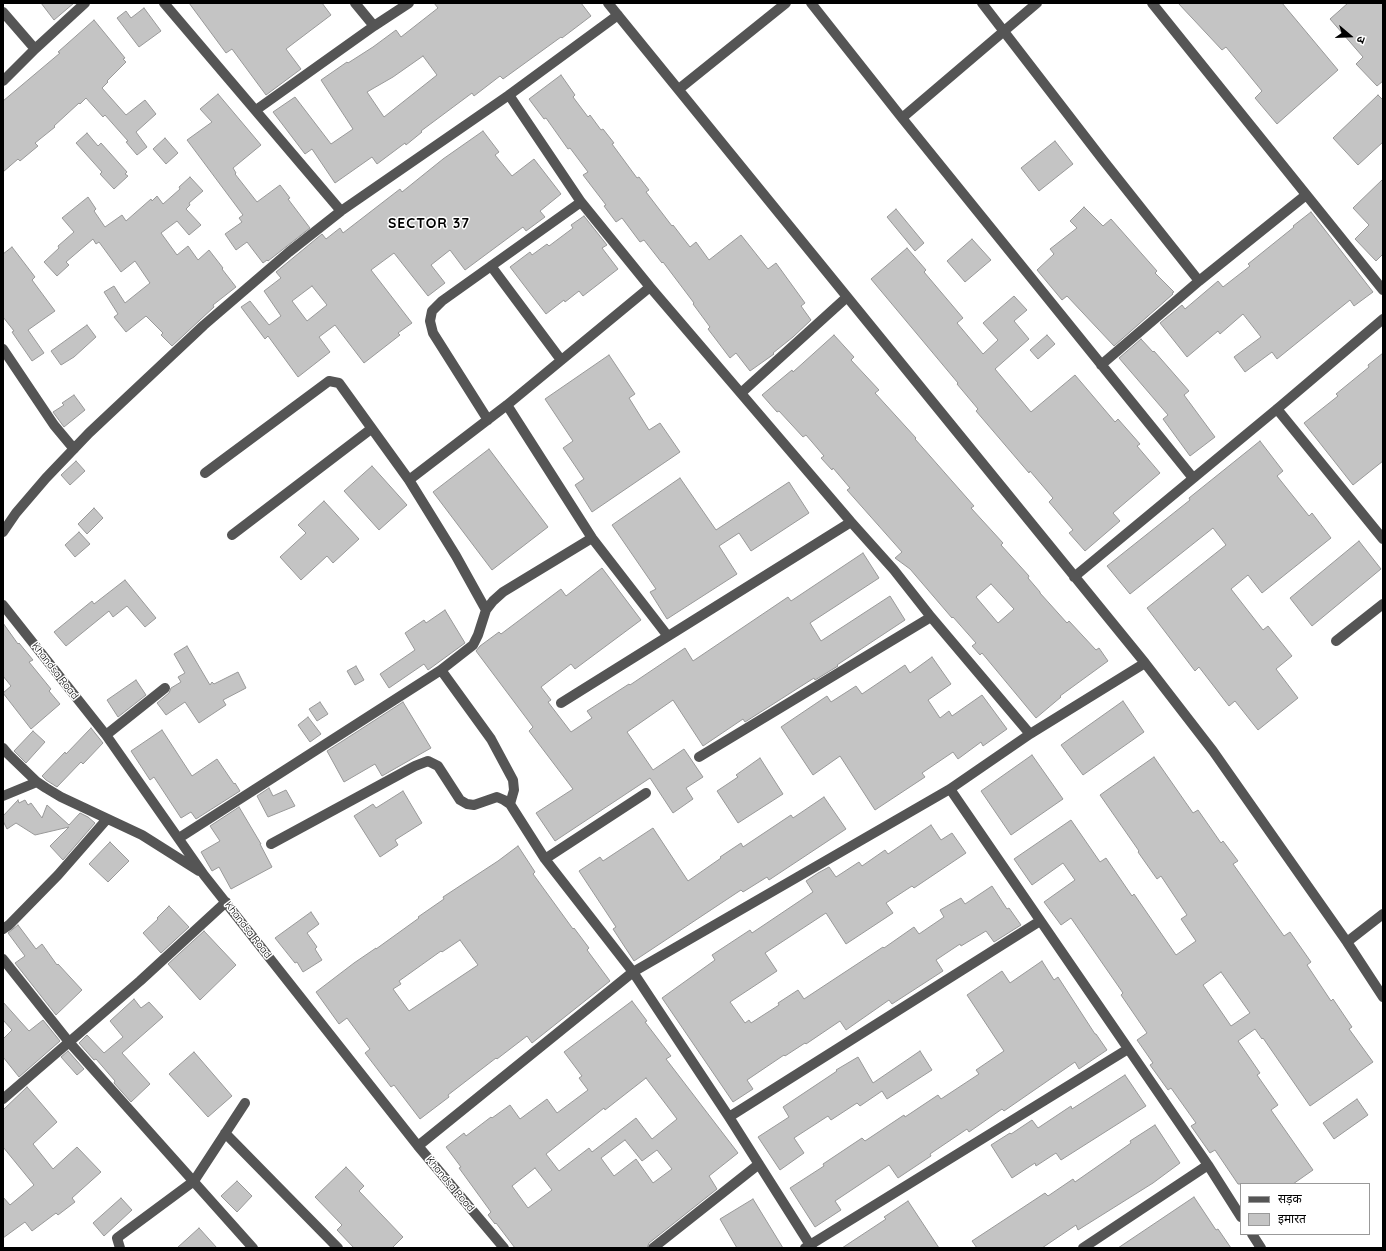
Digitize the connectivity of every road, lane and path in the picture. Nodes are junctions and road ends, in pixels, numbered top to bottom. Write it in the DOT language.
graph roads {
  1 [pos="85,3"];
  2 [pos="164,3"];
  3 [pos="355,3"];
  4 [pos="409,3"];
  5 [pos="608,3"];
  6 [pos="786,3"];
  7 [pos="811,3"];
  8 [pos="982,3"];
  9 [pos="1037,3"];
  10 [pos="1152,3"];
  11 [pos="3,12"];
  12 [pos="618,15"];
  13 [pos="374,26"];
  14 [pos="1003,30"];
  15 [pos="35,49"];
  16 [pos="3,81"];
  17 [pos="679,90"];
  18 [pos="509,95"];
  19 [pos="256,110"];
  20 [pos="902,118"];
  21 [pos="1306,195"];
  22 [pos="581,202"];
  23 [pos="341,211"];
  24 [pos="491,266"];
  25 [pos="1199,281"];
  26 [pos="650,287"];
  27 [pos="1383,290"];
  28 [pos="847,297"];
  29 [pos="1383,319"];
  30 [pos="3,348"];
  31 [pos="561,360"];
  32 [pos="1101,365"];
  33 [pos="741,394"];
  34 [pos="508,404"];
  35 [pos="1277,409"];
  36 [pos="488,420"];
  37 [pos="371,429"];
  38 [pos="74,449"];
  39 [pos="205,473"];
  40 [pos="1193,478"];
  41 [pos="409,480"];
  42 [pos="851,522"];
  43 [pos="3,532"];
  44 [pos="232,534"];
  45 [pos="592,538"];
  46 [pos="1383,539"];
  47 [pos="1074,577"];
  48 [pos="3,604"];
  49 [pos="1383,604"];
  50 [pos="486,610"];
  51 [pos="931,617"];
  52 [pos="667,635"];
  53 [pos="1336,641"];
  54 [pos="1144,663"];
  55 [pos="441,670"];
  56 [pos="165,688"];
  57 [pos="561,703"];
  58 [pos="1030,734"];
  59 [pos="106,735"];
  60 [pos="3,748"];
  61 [pos="699,757"];
  62 [pos="37,782"];
  63 [pos="950,789"];
  64 [pos="646,793"];
  65 [pos="3,796"];
  66 [pos="510,804"];
  67 [pos="108,818"];
  68 [pos="179,838"];
  69 [pos="271,844"];
  70 [pos="545,859"];
  71 [pos="204,875"];
  72 [pos="226,902"];
  73 [pos="1383,914"];
  74 [pos="1040,921"];
  75 [pos="3,929"];
  76 [pos="1347,942"];
  77 [pos="3,959"];
  78 [pos="634,972"];
  79 [pos="1383,997"];
  80 [pos="69,1042"];
  81 [pos="1128,1049"];
  82 [pos="3,1098"];
  83 [pos="245,1103"];
  84 [pos="729,1117"];
  85 [pos="225,1133"];
  86 [pos="418,1146"];
  87 [pos="759,1164"];
  88 [pos="1208,1165"];
  89 [pos="194,1181"];
  90 [pos="1240,1215"];
  91 [pos="1253,1235"];
  92 [pos="809,1247"];
  93 [pos="120,1248"];
  94 [pos="252,1248"];
  95 [pos="338,1248"];
  96 [pos="504,1248"];
  97 [pos="653,1248"];
  98 [pos="1083,1248"];
  99 [pos="1261,1248"];
  1 -- 15 [label="street"];
  2 -- 19 [label="street"];
  3 -- 13 [label="street"];
  4 -- 13 [label="street"];
  5 -- 12 [label="street"];
  6 -- 17 [label="street"];
  7 -- 20 [label="street"];
  8 -- 14 [label="street"];
  9 -- 14 [label="street"];
  10 -- 21 [label="street"];
  11 -- 15 [label="street"];
  12 -- 17 [label="street"];
  12 -- 18 [label="street"];
  13 -- 19 [label="street"];
  14 -- 20 [label="street"];
  14 -- 25 [label="street"];
  15 -- 16 [label="street"];
  17 -- 28 [label="street"];
  18 -- 22 [label="street"];
  18 -- 23 [label="street"];
  19 -- 23 [label="street"];
  20 -- 32 [label="street"];
  21 -- 25 [label="street"];
  21 -- 27 [label="street"];
  22 -- 24 [label="street"];
  22 -- 26 [label="street"];
  23 -- 38 [label="street"];
  24 -- 31 [label="street"];
  24 -- 36 [label="street"];
  25 -- 32 [label="street"];
  26 -- 31 [label="street"];
  26 -- 33 [label="street"];
  28 -- 33 [label="street"];
  28 -- 47 [label="street"];
  29 -- 35 [label="street"];
  30 -- 38 [label="street"];
  31 -- 34 [label="street"];
  32 -- 40 [label="street"];
  33 -- 42 [label="street"];
  34 -- 36 [label="street"];
  34 -- 45 [label="street"];
  35 -- 40 [label="street"];
  35 -- 46 [label="street"];
  36 -- 41 [label="street"];
  37 -- 39 [label="street"];
  37 -- 41 [label="street"];
  37 -- 44 [label="street"];
  38 -- 43 [label="street"];
  40 -- 47 [label="street"];
  41 -- 50 [label="street"];
  42 -- 51 [label="street"];
  42 -- 52 [label="street"];
  45 -- 50 [label="street"];
  45 -- 52 [label="street"];
  47 -- 54 [label="street"];
  48 -- 59 [label="street, Khandsa Road"];
  49 -- 53 [label="street"];
  50 -- 55 [label="street"];
  51 -- 58 [label="street"];
  51 -- 61 [label="street"];
  52 -- 57 [label="street"];
  54 -- 58 [label="street"];
  54 -- 76 [label="street"];
  55 -- 66 [label="street"];
  55 -- 68 [label="street"];
  56 -- 59 [label="street"];
  58 -- 63 [label="street"];
  59 -- 68 [label="street, Khandsa Road"];
  60 -- 62 [label="street"];
  62 -- 65 [label="street"];
  62 -- 67 [label="street"];
  63 -- 74 [label="street"];
  63 -- 78 [label="street"];
  64 -- 70 [label="street"];
  66 -- 69 [label="street"];
  66 -- 70 [label="street"];
  67 -- 71 [label="street"];
  67 -- 75 [label="street"];
  68 -- 71 [label="street, Khandsa Road"];
  70 -- 78 [label="street"];
  71 -- 72 [label="street, Khandsa Road"];
  72 -- 80 [label="street"];
  72 -- 86 [label="street, Khandsa Road"];
  73 -- 76 [label="street"];
  74 -- 81 [label="street"];
  74 -- 84 [label="street"];
  76 -- 79 [label="street"];
  77 -- 80 [label="street"];
  78 -- 84 [label="street"];
  78 -- 86 [label="street"];
  80 -- 82 [label="street"];
  80 -- 89 [label="street"];
  81 -- 88 [label="street"];
  81 -- 92 [label="street"];
  83 -- 85 [label="street"];
  84 -- 87 [label="street"];
  85 -- 89 [label="street"];
  85 -- 95 [label="street"];
  86 -- 96 [label="street, Khandsa Road"];
  87 -- 92 [label="street"];
  87 -- 97 [label="street"];
  88 -- 90 [label="street"];
  88 -- 98 [label="street"];
  89 -- 93 [label="street"];
  89 -- 94 [label="street"];
  91 -- 99 [label="street"];
}
